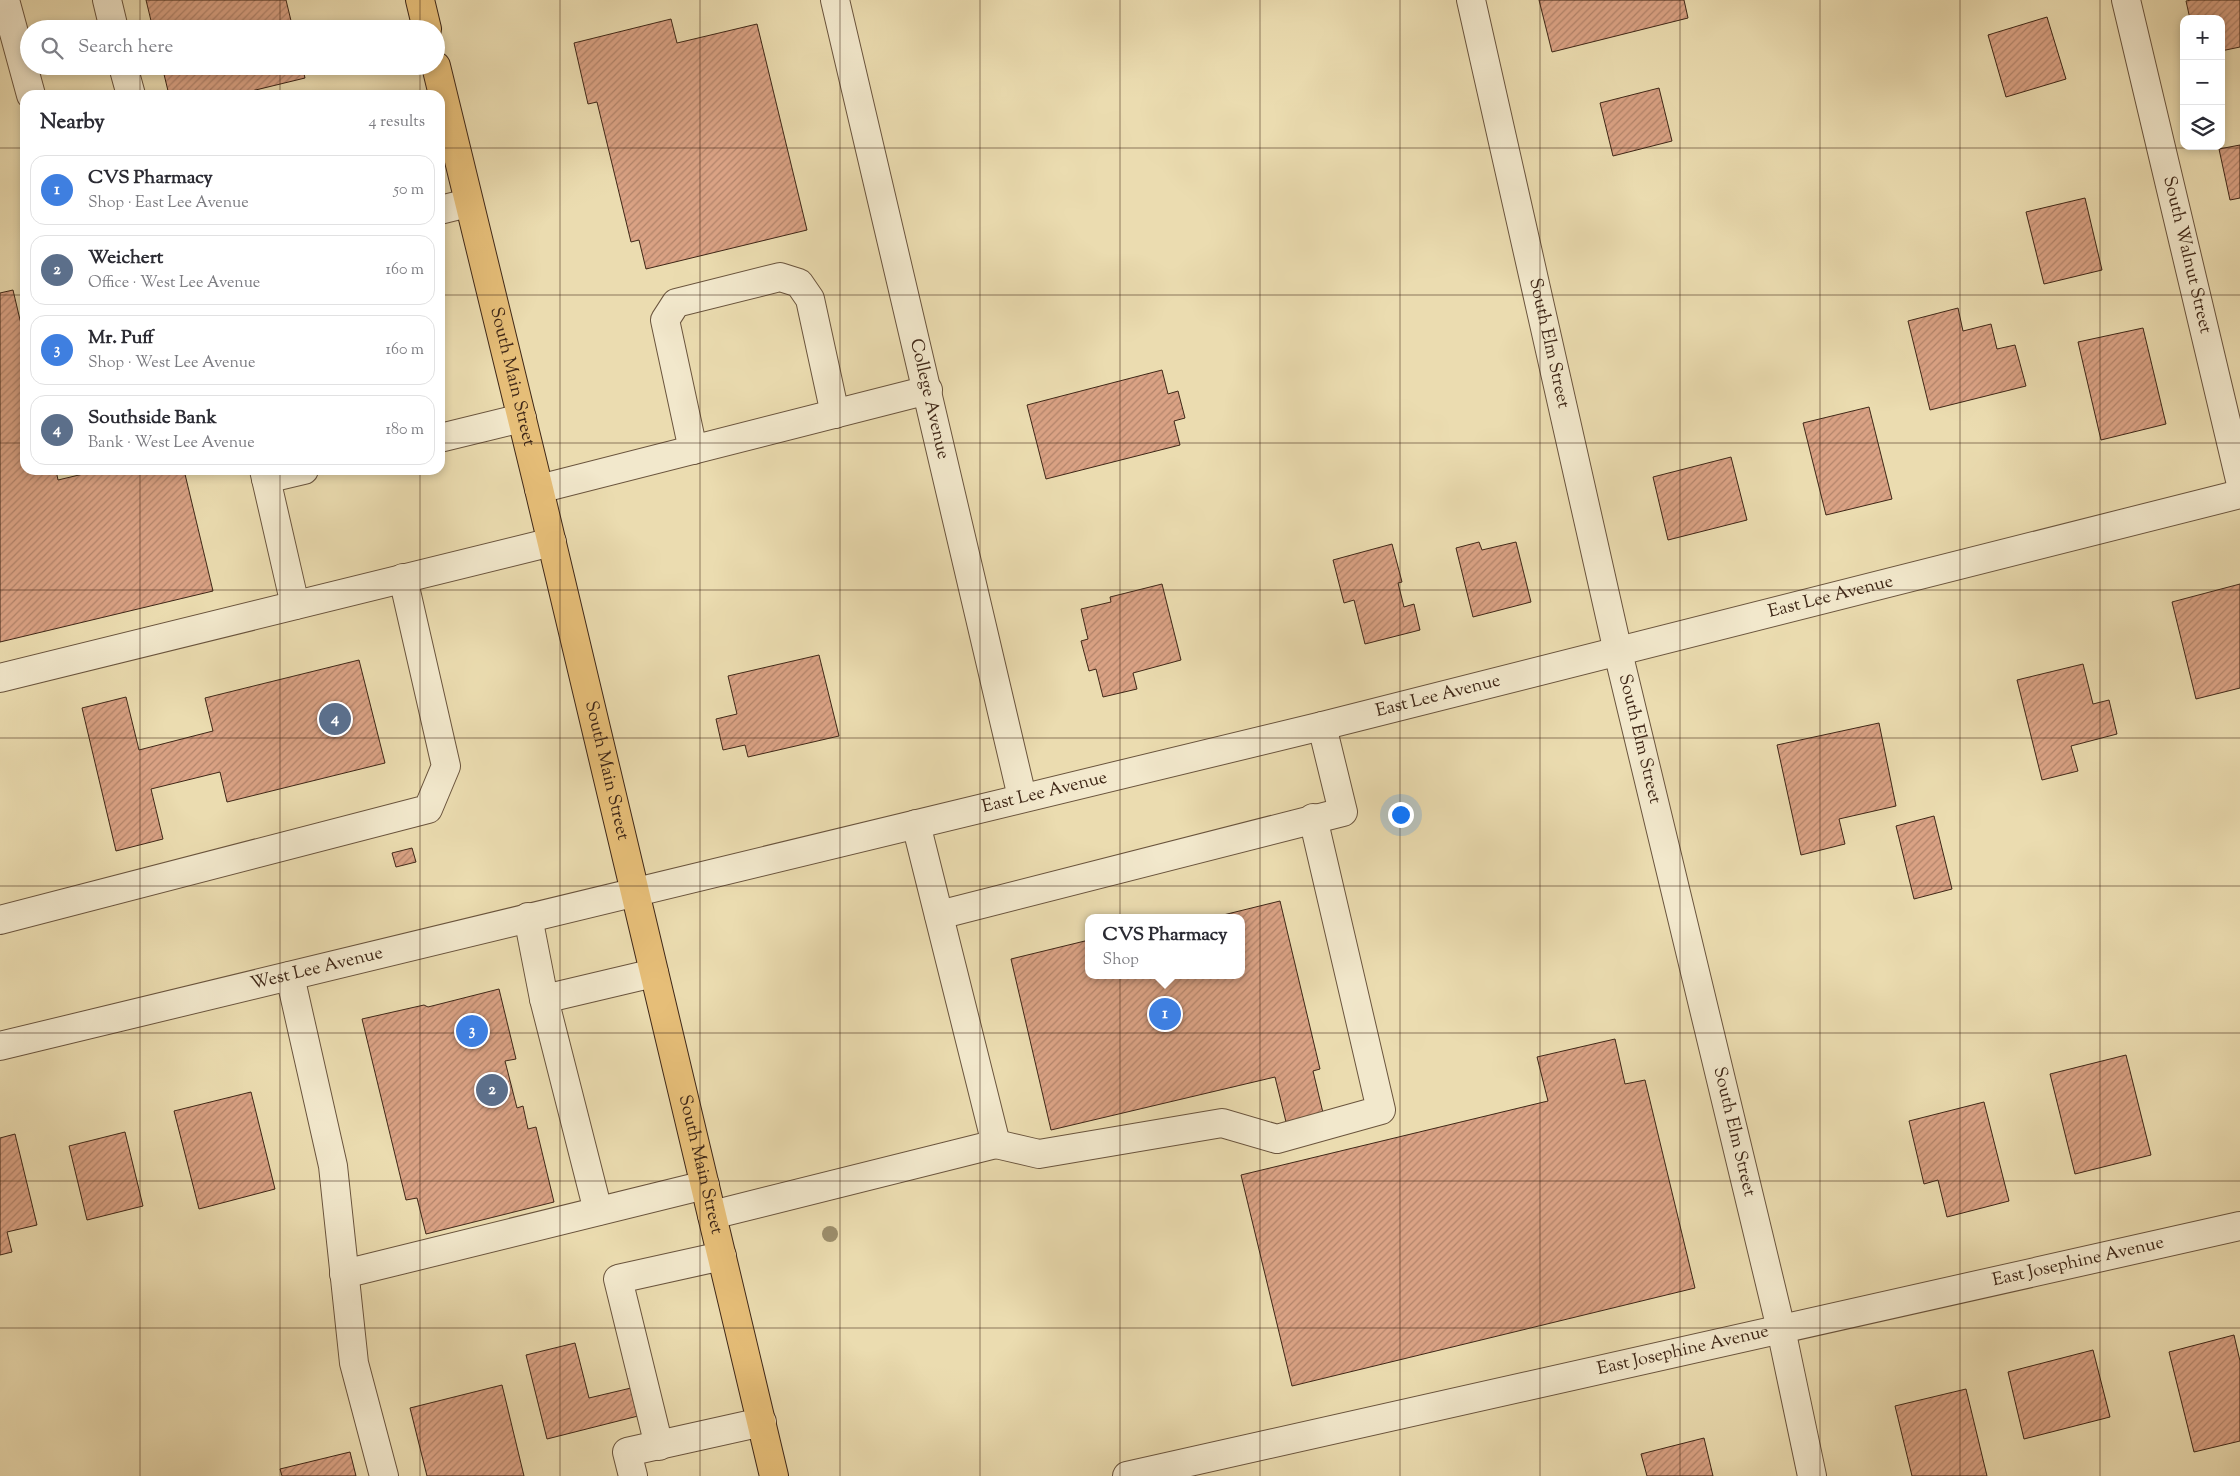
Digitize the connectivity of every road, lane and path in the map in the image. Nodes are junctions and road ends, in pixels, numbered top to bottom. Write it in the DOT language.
graph roads {
  1 [pos="5,0"];
  2 [pos="107,0"];
  3 [pos="420,0"];
  4 [pos="835,0"];
  5 [pos="1471,0"];
  6 [pos="2126,0"];
  7 [pos="112,20"];
  8 [pos="424,20"];
  9 [pos="20,57"];
  10 [pos="25,75"];
  11 [pos="126,75"];
  12 [pos="438,75"];
  13 [pos="29,90"];
  14 [pos="130,90"];
  15 [pos="442,90"];
  16 [pos="445,105"];
  17 [pos="468,203"];
  18 [pos="445,209"];
  19 [pos="928,390"];
  20 [pos="835,414"];
  21 [pos="522,418"];
  22 [pos="445,437"];
  23 [pos="693,450"];
  24 [pos="265,475"];
  25 [pos="2240,480"];
  26 [pos="539,489"];
  27 [pos="2240,494"];
  28 [pos="552,542"];
  29 [pos="403,578"];
  30 [pos="295,605"];
  31 [pos="1618,652"];
  32 [pos="0,678"];
  33 [pos="1322,726"];
  34 [pos="1022,797"];
  35 [pos="1313,818"];
  36 [pos="916,824"];
  37 [pos="634,891"];
  38 [pos="939,916"];
  39 [pos="528,917"];
  40 [pos="0,920"];
  41 [pos="654,973"];
  42 [pos="290,976"];
  43 [pos="544,999"];
  44 [pos="0,1046"];
  45 [pos="996,1144"];
  46 [pos="705,1185"];
  47 [pos="598,1212"];
  48 [pos="712,1215"];
  49 [pos="2240,1226"];
  50 [pos="722,1256"];
  51 [pos="344,1274"];
  52 [pos="1781,1329"];
  53 [pos="762,1422"];
  54 [pos="659,1446"];
  55 [pos="384,1476"];
  56 [pos="633,1476"];
  57 [pos="774,1476"];
  58 [pos="1127,1476"];
  59 [pos="1812,1476"];
  1 -- 9 [label="street"];
  2 -- 7 [label="street"];
  3 -- 8 [label="main road"];
  4 -- 19 [label="street, College Avenue"];
  5 -- 31 [label="street, South Elm Street"];
  6 -- 25 [label="street, South Walnut Street"];
  10 -- 13 [label="street"];
  11 -- 14 [label="street"];
  12 -- 15 [label="main road, South Main Street"];
  16 -- 17 [label="main road, South Main Street"];
  17 -- 18 [label="street"];
  17 -- 21 [label="main road, South Main Street"];
  19 -- 20 [label="street"];
  19 -- 34 [label="street, College Avenue"];
  20 -- 23 [label="street"];
  20 -- 23 [label="street"];
  21 -- 22 [label="street"];
  21 -- 26 [label="main road, South Main Street"];
  23 -- 26 [label="street"];
  24 -- 30 [label="street"];
  26 -- 28 [label="main road, South Main Street"];
  27 -- 31 [label="street, East Lee Avenue"];
  28 -- 29 [label="street"];
  28 -- 37 [label="main road, South Main Street"];
  29 -- 30 [label="street"];
  29 -- 40 [label="street"];
  30 -- 32 [label="street"];
  31 -- 33 [label="street, East Lee Avenue"];
  31 -- 52 [label="street, South Elm Street"];
  33 -- 34 [label="street, East Lee Avenue"];
  33 -- 35 [label="street"];
  34 -- 36 [label="street, East Lee Avenue"];
  35 -- 38 [label="street"];
  35 -- 45 [label="street"];
  36 -- 37 [label="street, East Lee Avenue"];
  36 -- 38 [label="street"];
  37 -- 39 [label="street, West Lee Avenue"];
  37 -- 41 [label="main road, South Main Street"];
  38 -- 45 [label="street"];
  39 -- 42 [label="street, West Lee Avenue"];
  39 -- 43 [label="street"];
  41 -- 43 [label="street"];
  41 -- 46 [label="main road, South Main Street"];
  42 -- 44 [label="street, West Lee Avenue"];
  42 -- 51 [label="street"];
  43 -- 47 [label="street"];
  45 -- 48 [label="street"];
  46 -- 47 [label="street"];
  46 -- 48 [label="main road, South Main Street"];
  47 -- 51 [label="street"];
  48 -- 50 [label="main road, South Main Street"];
  49 -- 52 [label="street, East Josephine Avenue"];
  50 -- 53 [label="main road, South Main Street"];
  50 -- 54 [label="street"];
  51 -- 55 [label="street"];
  52 -- 58 [label="street, East Josephine Avenue"];
  52 -- 59 [label="street, South Elm Street"];
  53 -- 54 [label="street"];
  53 -- 57 [label="main road, South Main Street"];
  54 -- 56 [label="street"];
}
